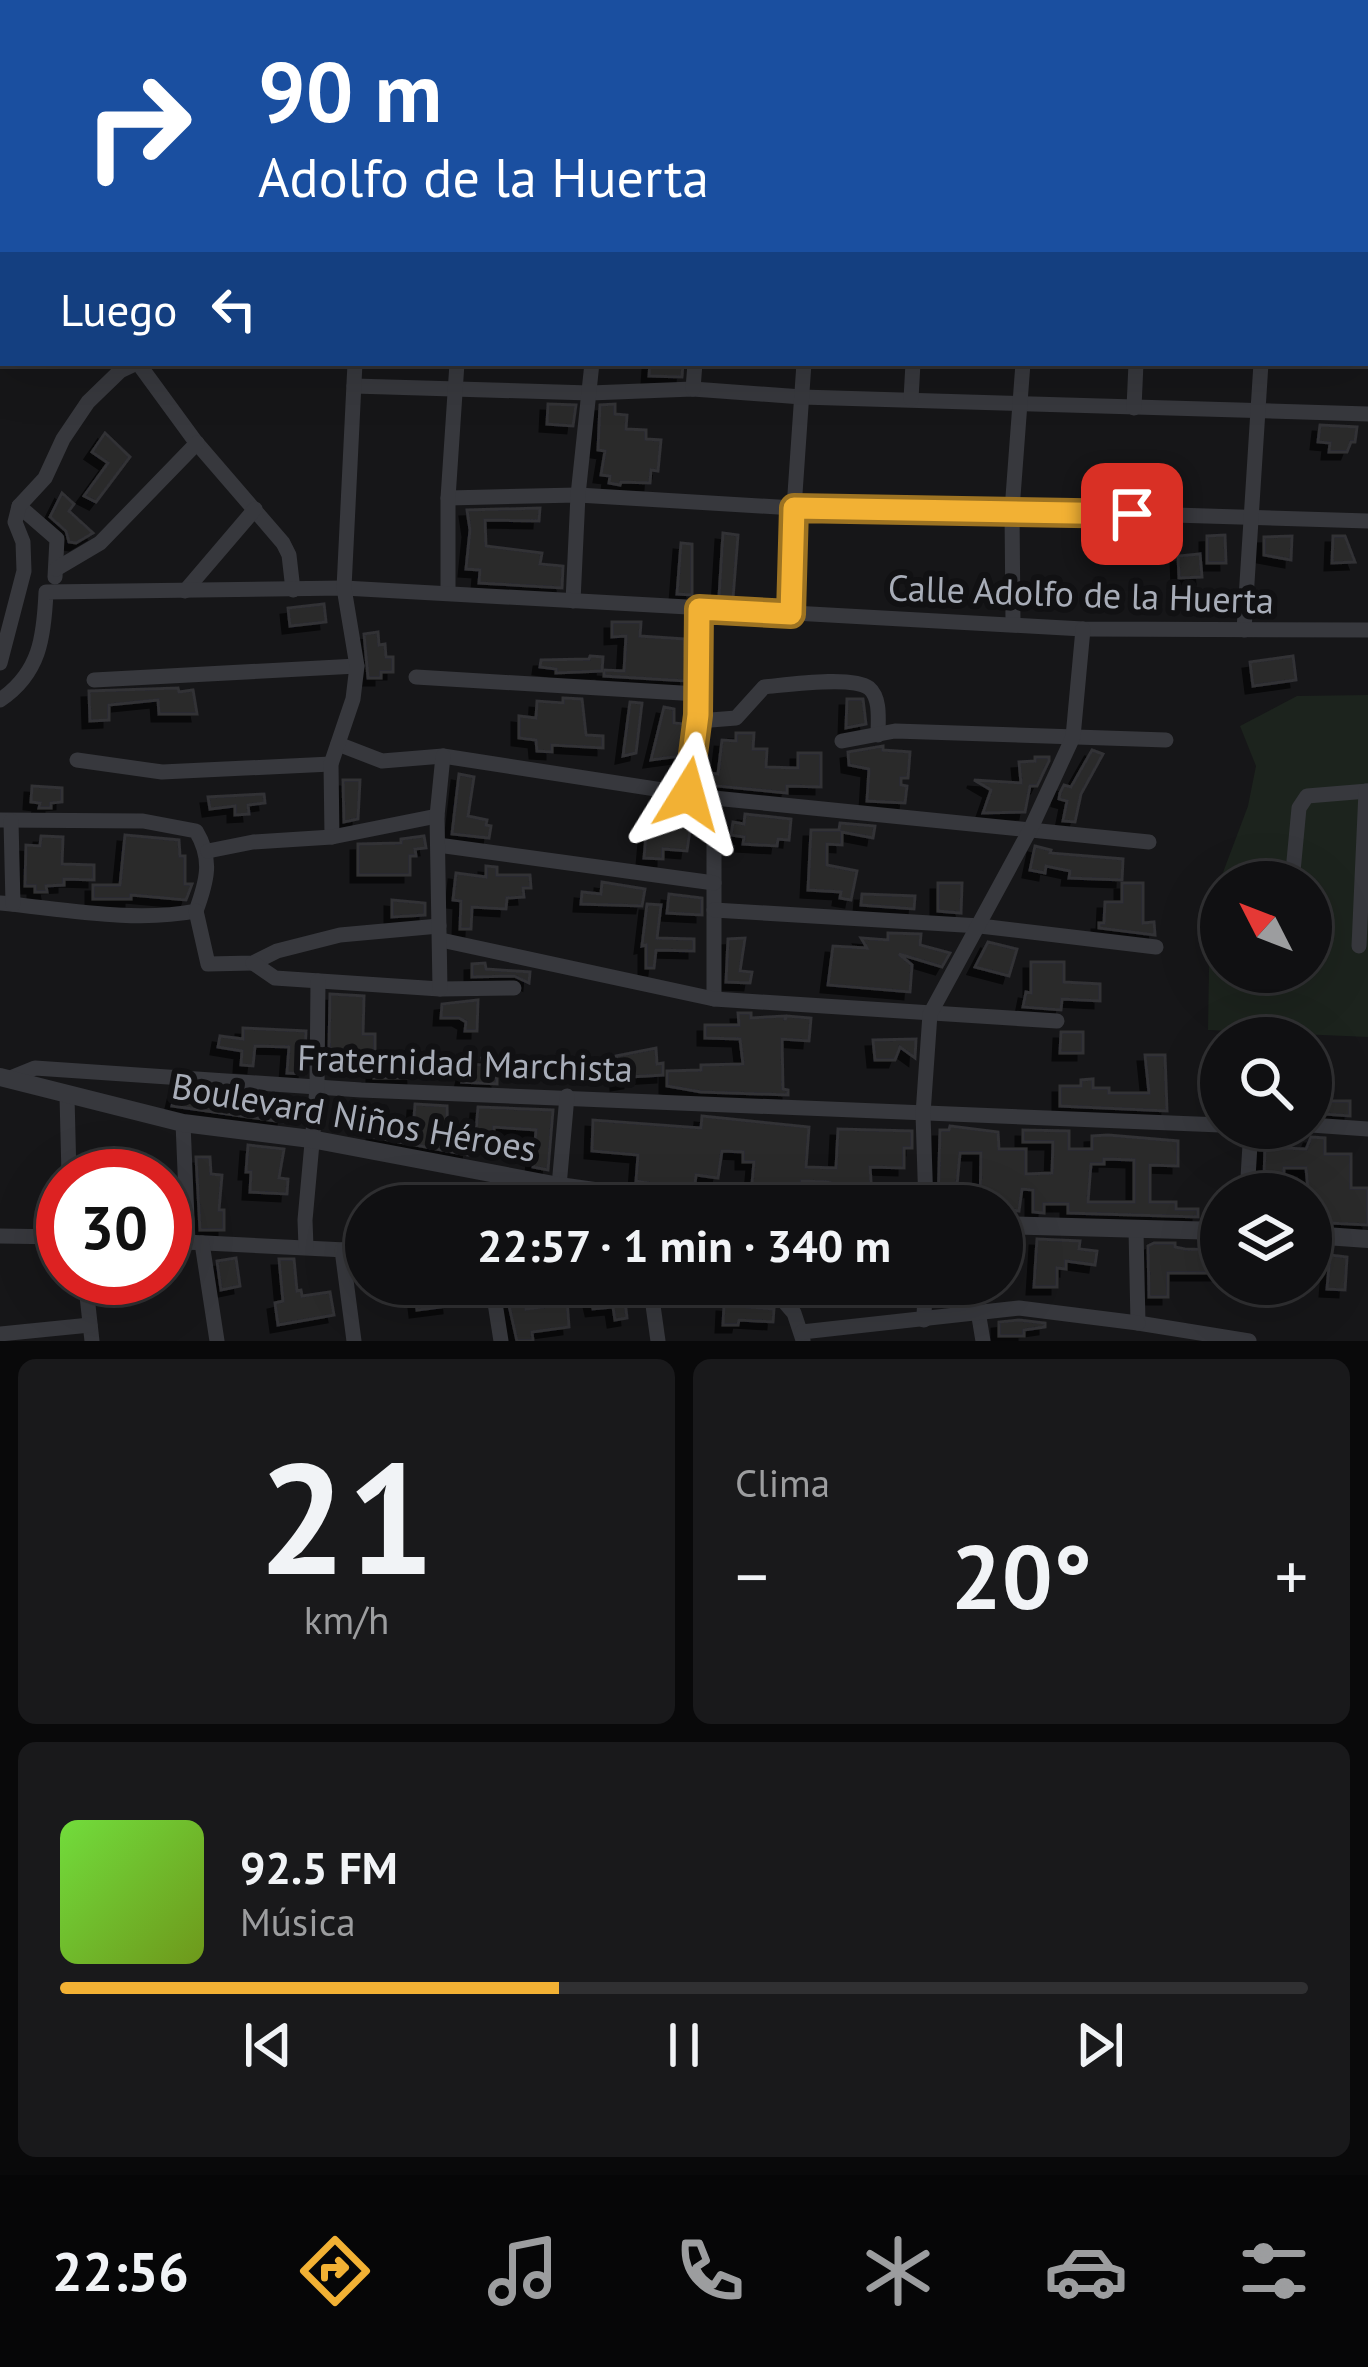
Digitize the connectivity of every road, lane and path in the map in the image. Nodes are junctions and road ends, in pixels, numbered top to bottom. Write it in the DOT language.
graph roads {
  1 [pos="131,366"];
  2 [pos="140,366"];
  3 [pos="355,366"];
  4 [pos="458,366"];
  5 [pos="592,366"];
  6 [pos="695,366"];
  7 [pos="805,366"];
  8 [pos="913,366"];
  9 [pos="1023,366"];
  10 [pos="1136,366"];
  11 [pos="1262,366"];
  12 [pos="354,386"];
  13 [pos="456,386"];
  14 [pos="693,389"];
  15 [pos="590,393"];
  16 [pos="802,398"];
  17 [pos="911,399"];
  18 [pos="1021,406"];
  19 [pos="1134,408"];
  20 [pos="1258,409"];
  21 [pos="1368,413"];
  22 [pos="197,443"];
  23 [pos="578,495"];
  24 [pos="448,498"];
  25 [pos="19,506"];
  26 [pos="794,508"];
  27 [pos="255,509"];
  28 [pos="1012,510"];
  29 [pos="1252,519"];
  30 [pos="1368,521"];
  31 [pos="56,569"];
  32 [pos="344,588"];
  33 [pos="293,590"];
  34 [pos="185,591"];
  35 [pos="448,591"];
  36 [pos="55,592"];
  37 [pos="18,598"];
  38 [pos="0,601"];
  39 [pos="573,601"];
  40 [pos="699,609"];
  41 [pos="791,614"];
  42 [pos="1013,623"];
  43 [pos="1083,629"];
  44 [pos="1244,630"];
  45 [pos="1368,630"];
  46 [pos="0,662"];
  47 [pos="358,666"];
  48 [pos="416,677"];
  49 [pos="94,680"];
  50 [pos="698,694"];
  51 [pos="0,700"];
  52 [pos="698,721"];
  53 [pos="878,734"];
  54 [pos="1073,737"];
  55 [pos="1166,740"];
  56 [pos="842,741"];
  57 [pos="338,744"];
  58 [pos="443,756"];
  59 [pos="76,760"];
  60 [pos="331,764"];
  61 [pos="1367,790"];
  62 [pos="688,794"];
  63 [pos="714,798"];
  64 [pos="437,816"];
  65 [pos="6,820"];
  66 [pos="1031,828"];
  67 [pos="332,837"];
  68 [pos="1149,842"];
  69 [pos="438,845"];
  70 [pos="208,850"];
  71 [pos="1294,861"];
  72 [pos="714,883"];
  73 [pos="1365,893"];
  74 [pos="7,904"];
  75 [pos="714,910"];
  76 [pos="196,911"];
  77 [pos="980,926"];
  78 [pos="440,933"];
  79 [pos="1359,946"];
  80 [pos="1156,947"];
  81 [pos="254,963"];
  82 [pos="318,981"];
  83 [pos="514,988"];
  84 [pos="440,989"];
  85 [pos="714,999"];
  86 [pos="930,1014"];
  87 [pos="1057,1021"];
  88 [pos="4,1078"];
  89 [pos="317,1088"];
  90 [pos="67,1096"];
  91 [pos="567,1096"];
  92 [pos="923,1114"];
  93 [pos="182,1123"];
  94 [pos="1200,1124"];
  95 [pos="1332,1126"];
  96 [pos="1368,1129"];
  97 [pos="311,1139"];
  98 [pos="68,1149"];
  99 [pos="554,1185"];
  100 [pos="559,1185"];
  101 [pos="925,1185"];
  102 [pos="1023,1226"];
  103 [pos="1136,1230"];
  104 [pos="1200,1231"];
  105 [pos="0,1236"];
  106 [pos="1332,1236"];
  107 [pos="36,1237"];
  108 [pos="1368,1239"];
  109 [pos="192,1242"];
  110 [pos="195,1242"];
  111 [pos="306,1247"];
  112 [pos="342,1250"];
  113 [pos="345,1250"];
  114 [pos="495,1305"];
  115 [pos="653,1305"];
  116 [pos="787,1305"];
  117 [pos="924,1305"];
  118 [pos="978,1311"];
  119 [pos="924,1320"];
  120 [pos="1150,1330"];
  121 [pos="91,1333"];
  122 [pos="0,1334"];
  123 [pos="802,1336"];
  124 [pos="217,1341"];
  125 [pos="354,1341"];
  126 [pos="501,1341"];
  127 [pos="658,1341"];
  128 [pos="983,1341"];
  129 [pos="1250,1341"];
  1 -- 25 [label="street"];
  2 -- 22 [label="street"];
  3 -- 12 [label="street"];
  4 -- 13 [label="street"];
  5 -- 15 [label="street"];
  6 -- 14 [label="street"];
  7 -- 16 [label="street"];
  8 -- 17 [label="street"];
  9 -- 18 [label="street"];
  10 -- 19 [label="street"];
  11 -- 20 [label="street"];
  12 -- 13 [label="street"];
  12 -- 32 [label="street"];
  13 -- 15 [label="street"];
  13 -- 24 [label="street"];
  14 -- 15 [label="street"];
  14 -- 16 [label="street"];
  15 -- 23 [label="street"];
  16 -- 17 [label="street"];
  16 -- 26 [label="street"];
  17 -- 18 [label="street"];
  18 -- 19 [label="street"];
  18 -- 28 [label="street"];
  19 -- 20 [label="street"];
  20 -- 21 [label="street"];
  20 -- 29 [label="street"];
  22 -- 27 [label="street"];
  22 -- 31 [label="street"];
  23 -- 24 [label="street"];
  23 -- 26 [label="street"];
  23 -- 39 [label="street"];
  24 -- 35 [label="street"];
  25 -- 31 [label="street"];
  25 -- 37 [label="street"];
  26 -- 28 [label="street"];
  26 -- 41 [label="street"];
  27 -- 33 [label="street"];
  27 -- 34 [label="street"];
  28 -- 29 [label="street"];
  28 -- 42 [label="street"];
  29 -- 30 [label="street"];
  29 -- 44 [label="street"];
  31 -- 36 [label="street"];
  32 -- 33 [label="street, Calle Adolfo de la Huerta"];
  32 -- 35 [label="street, Calle Adolfo de la Huerta"];
  32 -- 47 [label="street"];
  33 -- 34 [label="street, Calle Adolfo de la Huerta"];
  34 -- 36 [label="street, Calle Adolfo de la Huerta"];
  35 -- 39 [label="street, Calle Adolfo de la Huerta"];
  36 -- 51 [label="street"];
  37 -- 38 [label="street"];
  37 -- 46 [label="street"];
  39 -- 40 [label="street, Calle Adolfo de la Huerta"];
  40 -- 41 [label="street, Calle Adolfo de la Huerta"];
  40 -- 50 [label="street"];
  41 -- 42 [label="street, Calle Adolfo de la Huerta"];
  42 -- 43 [label="street, Calle Adolfo de la Huerta"];
  43 -- 44 [label="street, Calle Adolfo de la Huerta"];
  43 -- 54 [label="street"];
  44 -- 45 [label="street, Calle Adolfo de la Huerta"];
  47 -- 49 [label="street"];
  47 -- 57 [label="street"];
  48 -- 50 [label="street"];
  50 -- 52 [label="street"];
  52 -- 53 [label="street"];
  52 -- 62 [label="street"];
  53 -- 54 [label="street"];
  53 -- 56 [label="street"];
  54 -- 55 [label="street"];
  54 -- 66 [label="street"];
  57 -- 58 [label="street"];
  57 -- 60 [label="street"];
  58 -- 62 [label="street"];
  58 -- 64 [label="street"];
  59 -- 60 [label="street"];
  60 -- 67 [label="street"];
  61 -- 71 [label="street"];
  61 -- 73 [label="street"];
  62 -- 63 [label="street"];
  63 -- 66 [label="street"];
  63 -- 72 [label="street"];
  64 -- 67 [label="street"];
  64 -- 69 [label="street"];
  65 -- 70 [label="street"];
  65 -- 74 [label="street"];
  66 -- 68 [label="street"];
  66 -- 77 [label="street"];
  67 -- 70 [label="street"];
  69 -- 72 [label="street"];
  69 -- 78 [label="street"];
  70 -- 76 [label="street"];
  72 -- 75 [label="street"];
  73 -- 79 [label="street"];
  74 -- 76 [label="street"];
  75 -- 77 [label="street"];
  75 -- 85 [label="street"];
  76 -- 81 [label="street"];
  77 -- 80 [label="street"];
  77 -- 86 [label="street"];
  78 -- 81 [label="street"];
  78 -- 84 [label="street"];
  78 -- 85 [label="street"];
  81 -- 82 [label="street"];
  82 -- 84 [label="street"];
  82 -- 89 [label="street"];
  83 -- 84 [label="street"];
  85 -- 86 [label="street"];
  86 -- 87 [label="street"];
  86 -- 92 [label="street"];
  88 -- 89 [label="street, Fraternidad Marchista"];
  88 -- 90 [label="street, Boulevard Niños Héroes"];
  89 -- 91 [label="street, Fraternidad Marchista"];
  89 -- 97 [label="street"];
  90 -- 93 [label="street, Boulevard Niños Héroes"];
  90 -- 98 [label="street"];
  91 -- 92 [label="street, Fraternidad Marchista"];
  91 -- 100 [label="street"];
  92 -- 94 [label="street, Fraternidad Marchista"];
  92 -- 101 [label="street"];
  93 -- 97 [label="street, Boulevard Niños Héroes"];
  93 -- 110 [label="street"];
  95 -- 96 [label="street"];
  97 -- 99 [label="street, Boulevard Niños Héroes"];
  97 -- 111 [label="street"];
  102 -- 103 [label="street"];
  103 -- 104 [label="street"];
  103 -- 120 [label="street"];
  105 -- 107 [label="street"];
  106 -- 108 [label="street"];
  109 -- 110 [label="street"];
  110 -- 111 [label="street"];
  110 -- 124 [label="street"];
  111 -- 112 [label="street"];
  112 -- 113 [label="street"];
  112 -- 125 [label="street"];
  114 -- 126 [label="street"];
  115 -- 127 [label="street"];
  116 -- 123 [label="street"];
  117 -- 119 [label="street"];
  118 -- 119 [label="street"];
  118 -- 120 [label="street"];
  118 -- 128 [label="street"];
  119 -- 123 [label="street"];
  120 -- 129 [label="street"];
  121 -- 122 [label="street"];
}
